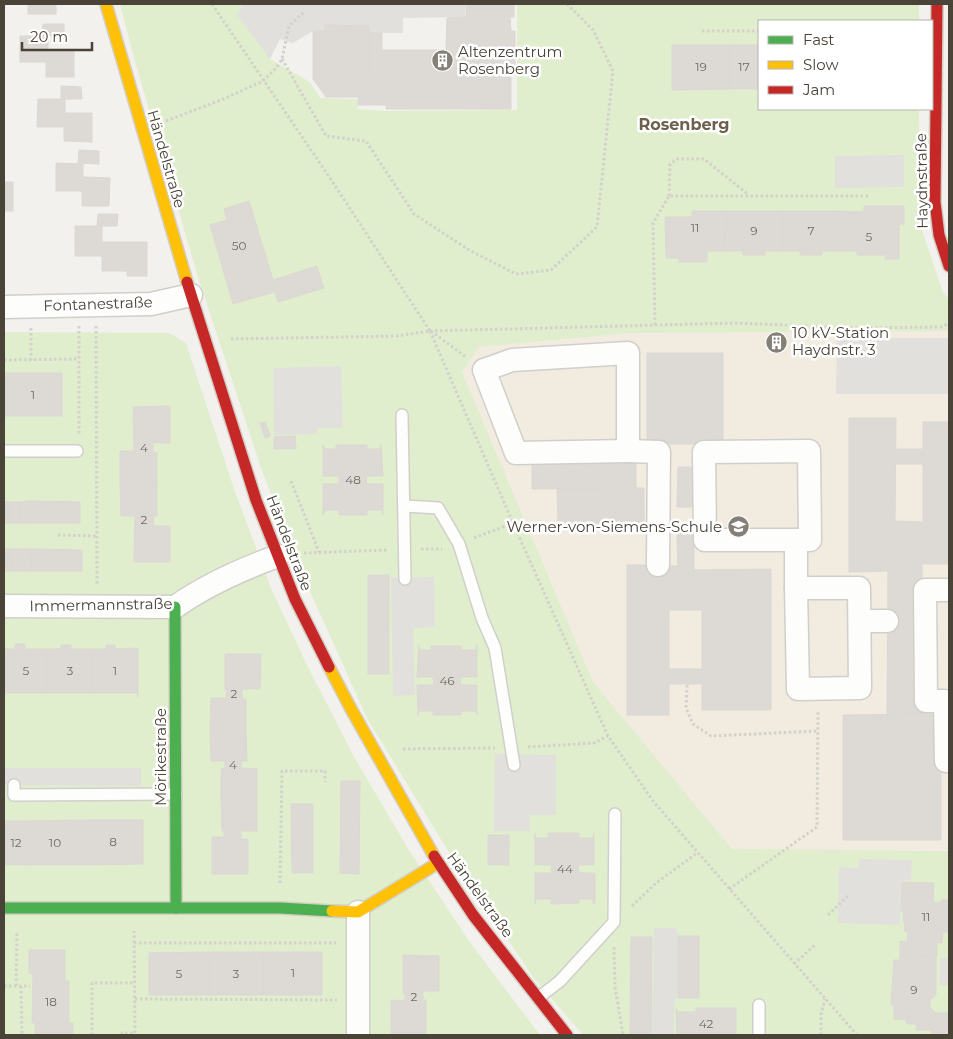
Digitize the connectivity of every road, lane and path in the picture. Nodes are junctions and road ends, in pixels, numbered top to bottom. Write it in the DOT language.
graph roads {
  1 [pos="106,4"];
  2 [pos="212,4"];
  3 [pos="567,4"];
  4 [pos="937,4"];
  5 [pos="306,11"];
  6 [pos="702,31"];
  7 [pos="758,31"];
  8 [pos="282,59"];
  9 [pos="263,80"];
  10 [pos="142,129"];
  11 [pos="668,196"];
  12 [pos="750,196"];
  13 [pos="868,196"];
  14 [pos="949,266"];
  15 [pos="191,295"];
  16 [pos="30,306"];
  17 [pos="87,306"];
  18 [pos="4,307"];
  19 [pos="949,323"];
  20 [pos="655,325"];
  21 [pos="430,331"];
  22 [pos="206,341"];
  23 [pos="79,359"];
  24 [pos="4,360"];
  25 [pos="31,360"];
  26 [pos="484,370"];
  27 [pos="402,415"];
  28 [pos="4,451"];
  29 [pos="628,451"];
  30 [pos="77,452"];
  31 [pos="291,481"];
  32 [pos="405,506"];
  33 [pos="513,522"];
  34 [pos="58,535"];
  35 [pos="96,536"];
  36 [pos="480,536"];
  37 [pos="796,540"];
  38 [pos="319,552"];
  39 [pos="278,556"];
  40 [pos="658,565"];
  41 [pos="406,579"];
  42 [pos="796,588"];
  43 [pos="949,590"];
  44 [pos="4,606"];
  45 [pos="97,607"];
  46 [pos="175,607"];
  47 [pos="860,621"];
  48 [pos="887,621"];
  49 [pos="687,685"];
  50 [pos="818,689"];
  51 [pos="818,731"];
  52 [pos="608,736"];
  53 [pos="594,743"];
  54 [pos="949,760"];
  55 [pos="514,765"];
  56 [pos="325,782"];
  57 [pos="14,785"];
  58 [pos="176,794"];
  59 [pos="615,814"];
  60 [pos="697,853"];
  61 [pos="438,864"];
  62 [pos="729,889"];
  63 [pos="850,895"];
  64 [pos="4,908"];
  65 [pos="17,908"];
  66 [pos="134,908"];
  67 [pos="176,908"];
  68 [pos="280,908"];
  69 [pos="358,912"];
  70 [pos="828,914"];
  71 [pos="614,922"];
  72 [pos="134,943"];
  73 [pos="357,943"];
  74 [pos="816,945"];
  75 [pos="794,964"];
  76 [pos="134,983"];
  77 [pos="4,986"];
  78 [pos="16,986"];
  79 [pos="22,986"];
  80 [pos="30,986"];
  81 [pos="538,998"];
  82 [pos="357,999"];
  83 [pos="825,999"];
  84 [pos="135,1000"];
  85 [pos="759,1005"];
  86 [pos="22,1035"];
  87 [pos="92,1035"];
  88 [pos="122,1035"];
  89 [pos="358,1035"];
  90 [pos="567,1035"];
  91 [pos="623,1035"];
  92 [pos="759,1035"];
  93 [pos="821,1035"];
  94 [pos="857,1035"];
  1 -- 10 [label="street, Händelstraße"];
  2 -- 9 [label="path"];
  3 -- 8 [label="path"];
  4 -- 14 [label="street, Haydnstraße"];
  5 -- 8 [label="path"];
  6 -- 7 [label="path"];
  8 -- 9 [label="path"];
  9 -- 10 [label="path"];
  9 -- 21 [label="path"];
  10 -- 15 [label="street, Händelstraße"];
  11 -- 12 [label="path"];
  11 -- 12 [label="path"];
  11 -- 20 [label="path"];
  12 -- 13 [label="path"];
  15 -- 17 [label="street, Fontanestraße"];
  15 -- 22 [label="street, Händelstraße"];
  16 -- 17 [label="street, Fontanestraße"];
  16 -- 18 [label="street, Fontanestraße"];
  16 -- 25 [label="path"];
  17 -- 23 [label="path"];
  17 -- 35 [label="path"];
  19 -- 20 [label="path"];
  20 -- 21 [label="path"];
  21 -- 22 [label="path"];
  21 -- 26 [label="path"];
  21 -- 33 [label="path"];
  22 -- 39 [label="street, Händelstraße"];
  23 -- 25 [label="path"];
  23 -- 30 [label="path"];
  24 -- 25 [label="path"];
  26 -- 29 [label="street"];
  26 -- 29 [label="street"];
  27 -- 32 [label="lane"];
  28 -- 30 [label="lane"];
  29 -- 40 [label="street"];
  31 -- 38 [label="path"];
  32 -- 41 [label="lane"];
  32 -- 55 [label="lane"];
  33 -- 36 [label="path"];
  33 -- 52 [label="path"];
  34 -- 35 [label="path"];
  35 -- 45 [label="path"];
  37 -- 37 [label="street"];
  37 -- 42 [label="street"];
  39 -- 46 [label="street, Immermannstraße"];
  39 -- 61 [label="street, Händelstraße"];
  42 -- 47 [label="street"];
  42 -- 50 [label="street"];
  43 -- 54 [label="street"];
  44 -- 45 [label="street, Immermannstraße"];
  45 -- 46 [label="street, Immermannstraße"];
  46 -- 58 [label="street, Mörikestraße"];
  47 -- 48 [label="street"];
  47 -- 50 [label="street"];
  49 -- 51 [label="path"];
  50 -- 51 [label="path"];
  51 -- 62 [label="path"];
  52 -- 53 [label="path"];
  52 -- 60 [label="path"];
  56 -- 68 [label="path"];
  57 -- 58 [label="lane"];
  58 -- 67 [label="street, Mörikestraße"];
  59 -- 71 [label="lane"];
  60 -- 62 [label="path"];
  60 -- 71 [label="path"];
  61 -- 69 [label="street"];
  61 -- 81 [label="street, Händelstraße"];
  62 -- 75 [label="path"];
  63 -- 70 [label="path"];
  64 -- 65 [label="street"];
  65 -- 66 [label="street"];
  65 -- 78 [label="path"];
  66 -- 67 [label="street"];
  66 -- 72 [label="path"];
  67 -- 68 [label="street"];
  68 -- 69 [label="street"];
  69 -- 73 [label="street"];
  71 -- 81 [label="lane"];
  71 -- 91 [label="path"];
  72 -- 73 [label="path"];
  72 -- 76 [label="path"];
  73 -- 82 [label="street"];
  74 -- 75 [label="path"];
  75 -- 83 [label="path"];
  76 -- 84 [label="path"];
  76 -- 87 [label="path"];
  77 -- 78 [label="path"];
  78 -- 79 [label="path"];
  79 -- 80 [label="path"];
  79 -- 86 [label="path"];
  81 -- 90 [label="street, Händelstraße"];
  82 -- 84 [label="path"];
  82 -- 89 [label="street"];
  83 -- 93 [label="path"];
  83 -- 94 [label="path"];
  84 -- 88 [label="path"];
  85 -- 92 [label="lane"];
}
